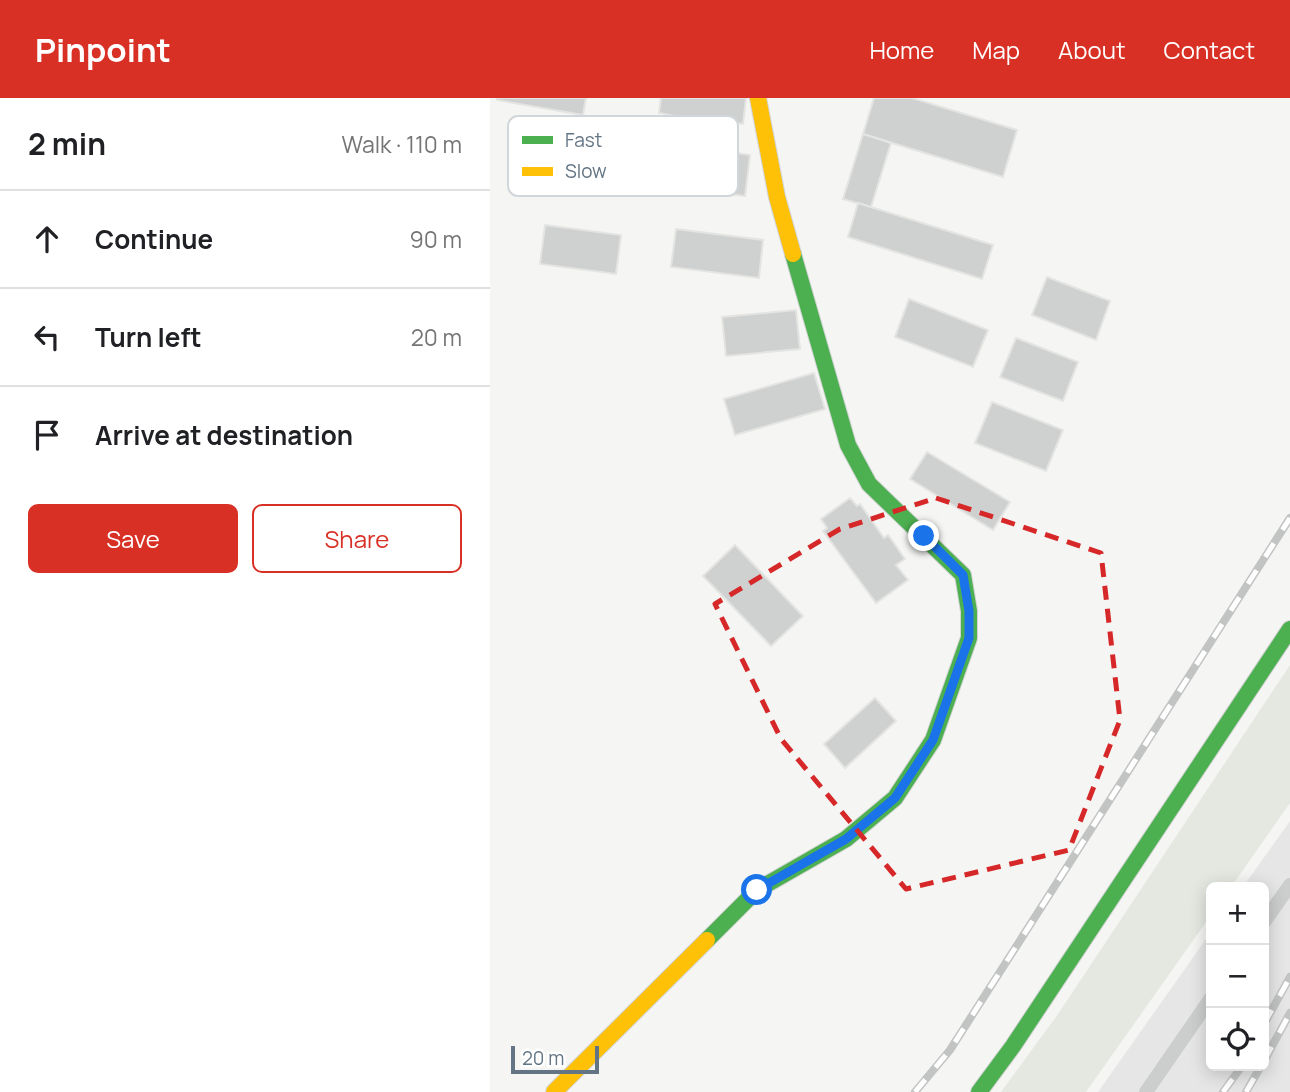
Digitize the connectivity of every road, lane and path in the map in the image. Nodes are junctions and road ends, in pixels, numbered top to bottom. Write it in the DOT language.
graph roads {
  1 [pos="758,98"];
  2 [pos="1290,629"];
  3 [pos="1290,884"];
  4 [pos="1269,915"];
  5 [pos="1206,1005"];
  6 [pos="554,1092"];
  7 [pos="979,1092"];
  8 [pos="1146,1092"];
  1 -- 6 [label="main road"];
  2 -- 7 [label="main road"];
  3 -- 4 [label="lane"];
  5 -- 8 [label="lane"];
}
